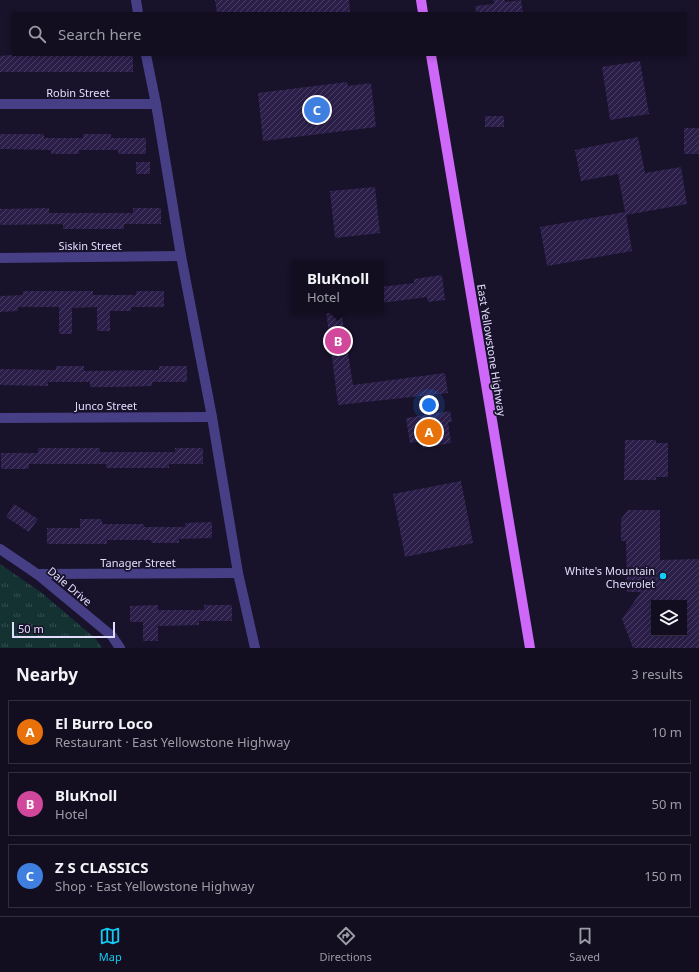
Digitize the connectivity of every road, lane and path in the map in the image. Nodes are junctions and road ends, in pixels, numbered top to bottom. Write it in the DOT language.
graph roads {
  1 [pos="136,0"];
  2 [pos="421,0"];
  3 [pos="138,12"];
  4 [pos="424,12"];
  5 [pos="146,56"];
  6 [pos="430,56"];
  7 [pos="0,104"];
  8 [pos="156,104"];
  9 [pos="181,256"];
  10 [pos="0,258"];
  11 [pos="212,417"];
  12 [pos="0,418"];
  13 [pos="0,549"];
  14 [pos="238,573"];
  15 [pos="37,574"];
  16 [pos="120,648"];
  17 [pos="255,648"];
  18 [pos="530,648"];
  1 -- 3 [label="street"];
  2 -- 4 [label="main road"];
  5 -- 8 [label="street"];
  6 -- 18 [label="main road, East Yellowstone Highway"];
  7 -- 8 [label="street, Robin Street"];
  8 -- 9 [label="street"];
  9 -- 10 [label="street, Siskin Street"];
  9 -- 11 [label="street"];
  11 -- 12 [label="street, Junco Street"];
  11 -- 14 [label="street"];
  13 -- 15 [label="street, Dale Drive"];
  14 -- 15 [label="street, Tanager Street"];
  14 -- 17 [label="street"];
  15 -- 16 [label="street, Dale Drive"];
}
